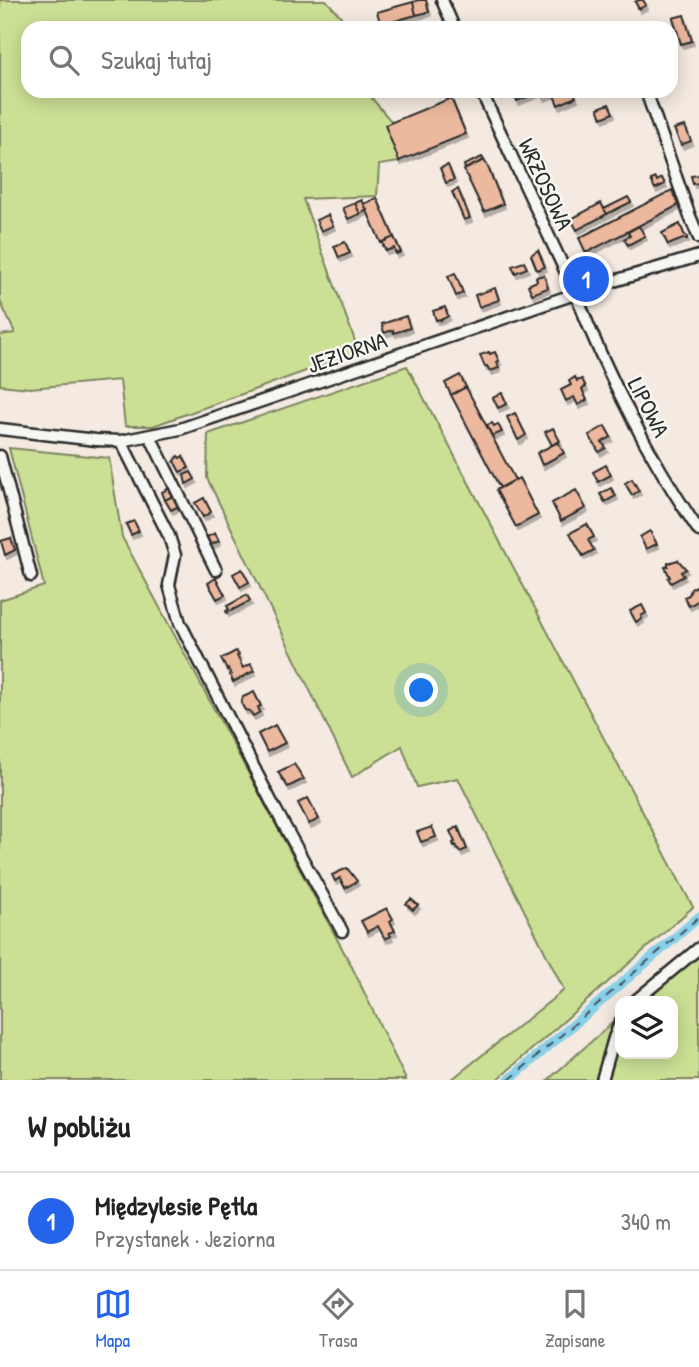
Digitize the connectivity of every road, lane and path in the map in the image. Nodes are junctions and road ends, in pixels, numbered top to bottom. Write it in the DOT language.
graph roads {
  1 [pos="442,0"];
  2 [pos="451,21"];
  3 [pos="484,98"];
  4 [pos="648,98"];
  5 [pos="699,238"];
  6 [pos="699,256"];
  7 [pos="567,276"];
  8 [pos="607,283"];
  9 [pos="576,294"];
  10 [pos="0,429"];
  11 [pos="150,436"];
  12 [pos="121,440"];
  13 [pos="0,456"];
  14 [pos="699,531"];
  15 [pos="216,570"];
  16 [pos="31,576"];
  17 [pos="342,931"];
  18 [pos="699,948"];
  19 [pos="641,996"];
  20 [pos="615,1036"];
  21 [pos="602,1080"];
  1 -- 2 [label="street"];
  3 -- 7 [label="street, WRZOSOWA"];
  4 -- 5 [label="street"];
  6 -- 8 [label="street, JEZIORNA"];
  7 -- 8 [label="street"];
  7 -- 9 [label="street, WRZOSOWA"];
  8 -- 9 [label="street, JEZIORNA"];
  9 -- 11 [label="street, JEZIORNA"];
  9 -- 14 [label="street, LIPOWA"];
  10 -- 12 [label="street, JEZIORNA"];
  11 -- 12 [label="street, JEZIORNA"];
  11 -- 15 [label="street"];
  12 -- 17 [label="street"];
  13 -- 16 [label="street"];
  18 -- 19 [label="street"];
  20 -- 21 [label="street"];
}
